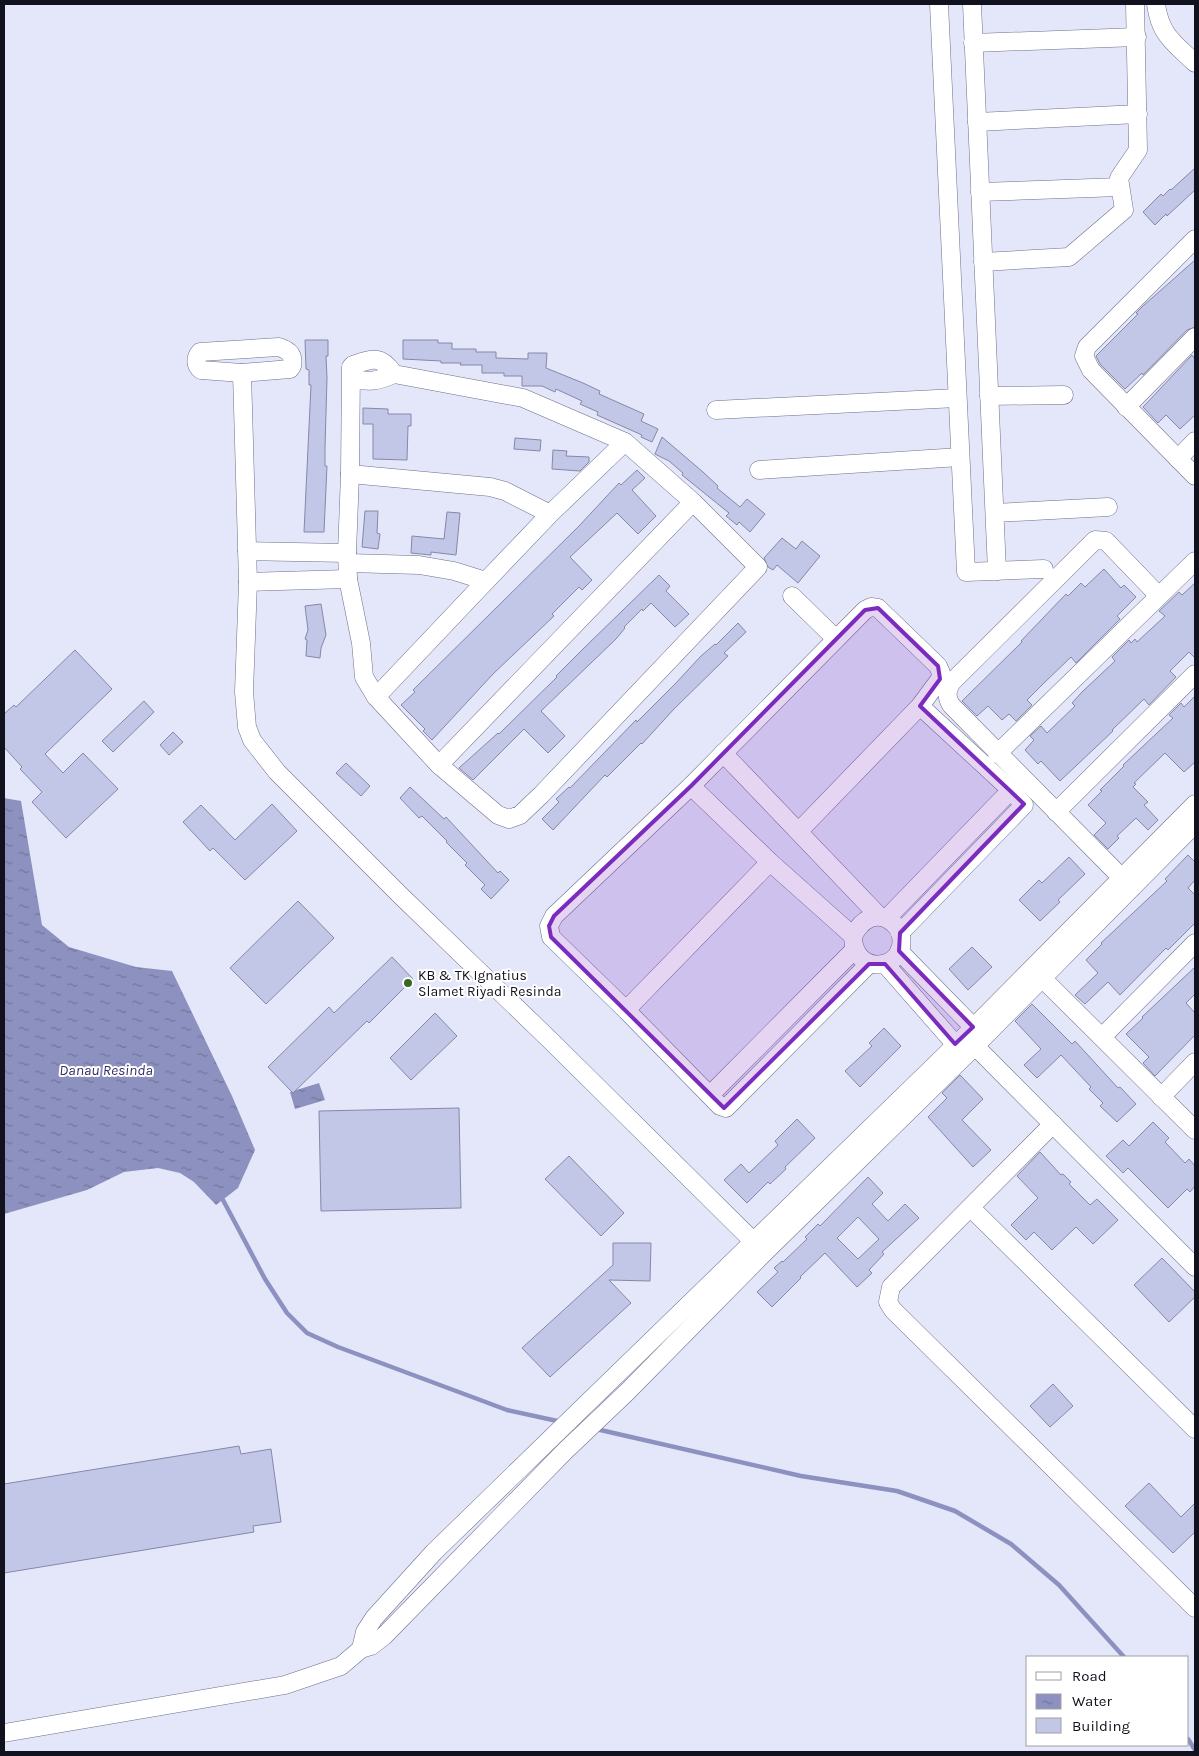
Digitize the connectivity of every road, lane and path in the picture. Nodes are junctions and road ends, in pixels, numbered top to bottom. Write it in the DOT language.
graph roads {
  1 [pos="939,4"];
  2 [pos="972,4"];
  3 [pos="1135,4"];
  4 [pos="1156,4"];
  5 [pos="1136,37"];
  6 [pos="973,43"];
  7 [pos="1195,63"];
  8 [pos="1138,114"];
  9 [pos="977,122"];
  10 [pos="1120,187"];
  11 [pos="980,192"];
  12 [pos="1195,239"];
  13 [pos="983,262"];
  14 [pos="1195,337"];
  15 [pos="242,373"];
  16 [pos="1064,395"];
  17 [pos="989,396"];
  18 [pos="958,398"];
  19 [pos="1126,407"];
  20 [pos="716,410"];
  21 [pos="1195,441"];
  22 [pos="625,442"];
  23 [pos="960,457"];
  24 [pos="1178,459"];
  25 [pos="759,470"];
  26 [pos="350,474"];
  27 [pos="1195,476"];
  28 [pos="693,502"];
  29 [pos="1108,507"];
  30 [pos="995,513"];
  31 [pos="550,514"];
  32 [pos="247,551"];
  33 [pos="1195,561"];
  34 [pos="347,565"];
  35 [pos="1044,569"];
  36 [pos="997,571"];
  37 [pos="486,581"];
  38 [pos="248,582"];
  39 [pos="792,596"];
  40 [pos="1159,596"];
  41 [pos="836,639"];
  42 [pos="1195,674"];
  43 [pos="376,696"];
  44 [pos="920,706"];
  45 [pos="723,753"];
  46 [pos="997,754"];
  47 [pos="439,765"];
  48 [pos="691,786"];
  49 [pos="1011,790"];
  50 [pos="1195,804"];
  51 [pos="1056,812"];
  52 [pos="1195,824"];
  53 [pos="799,831"];
  54 [pos="770,862"];
  55 [pos="1122,877"];
  56 [pos="883,917"];
  57 [pos="900,933"];
  58 [pos="854,943"];
  59 [pos="1195,943"];
  60 [pos="899,951"];
  61 [pos="877,964"];
  62 [pos="1042,978"];
  63 [pos="626,1010"];
  64 [pos="1102,1037"];
  65 [pos="970,1042"];
  66 [pos="1195,1062"];
  67 [pos="710,1094"];
  68 [pos="1161,1097"];
  69 [pos="1053,1124"];
  70 [pos="1195,1130"];
  71 [pos="971,1208"];
  72 [pos="759,1247"];
  73 [pos="1195,1267"];
  74 [pos="1195,1429"];
  75 [pos="1195,1608"];
  76 [pos="361,1649"];
  77 [pos="4,1733"];
  1 -- 18 [label="street"];
  2 -- 6 [label="street"];
  3 -- 5 [label="street"];
  4 -- 7 [label="street"];
  5 -- 6 [label="street"];
  5 -- 8 [label="street"];
  6 -- 9 [label="street"];
  8 -- 9 [label="street"];
  8 -- 10 [label="street"];
  9 -- 11 [label="street"];
  10 -- 11 [label="street"];
  10 -- 13 [label="street"];
  11 -- 13 [label="street"];
  12 -- 19 [label="street"];
  13 -- 17 [label="street"];
  14 -- 19 [label="street"];
  15 -- 32 [label="street"];
  16 -- 17 [label="street"];
  17 -- 30 [label="street"];
  18 -- 20 [label="street"];
  18 -- 23 [label="street"];
  19 -- 24 [label="street"];
  21 -- 24 [label="street"];
  22 -- 26 [label="street"];
  22 -- 28 [label="street"];
  22 -- 31 [label="street"];
  23 -- 25 [label="street"];
  23 -- 36 [label="street"];
  24 -- 27 [label="street"];
  26 -- 31 [label="street"];
  26 -- 34 [label="street"];
  28 -- 47 [label="street"];
  28 -- 47 [label="street"];
  29 -- 30 [label="street"];
  30 -- 36 [label="street"];
  31 -- 37 [label="street"];
  32 -- 34 [label="street"];
  32 -- 38 [label="street"];
  33 -- 40 [label="street"];
  34 -- 37 [label="street"];
  34 -- 38 [label="street"];
  34 -- 43 [label="street"];
  35 -- 36 [label="street"];
  37 -- 43 [label="street"];
  38 -- 72 [label="street"];
  39 -- 41 [label="street"];
  40 -- 46 [label="street"];
  40 -- 46 [label="street"];
  41 -- 44 [label="street"];
  41 -- 45 [label="street"];
  42 -- 51 [label="street"];
  43 -- 47 [label="street"];
  44 -- 49 [label="street"];
  44 -- 53 [label="street"];
  45 -- 48 [label="street"];
  45 -- 53 [label="street"];
  46 -- 51 [label="street"];
  48 -- 54 [label="street"];
  48 -- 63 [label="street"];
  49 -- 56 [label="street"];
  49 -- 57 [label="street"];
  50 -- 55 [label="street"];
  51 -- 55 [label="street"];
  52 -- 62 [label="street"];
  53 -- 56 [label="street"];
  54 -- 58 [label="street"];
  54 -- 63 [label="street"];
  55 -- 65 [label="street"];
  56 -- 57 [label="street"];
  56 -- 58 [label="street"];
  57 -- 60 [label="street"];
  58 -- 61 [label="street"];
  58 -- 67 [label="street"];
  59 -- 64 [label="street"];
  60 -- 61 [label="street"];
  60 -- 65 [label="street"];
  61 -- 65 [label="street"];
  61 -- 67 [label="street"];
  62 -- 64 [label="street"];
  62 -- 65 [label="street"];
  63 -- 67 [label="street"];
  64 -- 68 [label="street"];
  65 -- 69 [label="street"];
  65 -- 72 [label="street"];
  66 -- 68 [label="street"];
  68 -- 70 [label="street"];
  69 -- 71 [label="street"];
  69 -- 73 [label="street"];
  71 -- 74 [label="street"];
  71 -- 75 [label="street"];
  72 -- 76 [label="street"];
  72 -- 76 [label="street"];
  76 -- 77 [label="street"];
}
